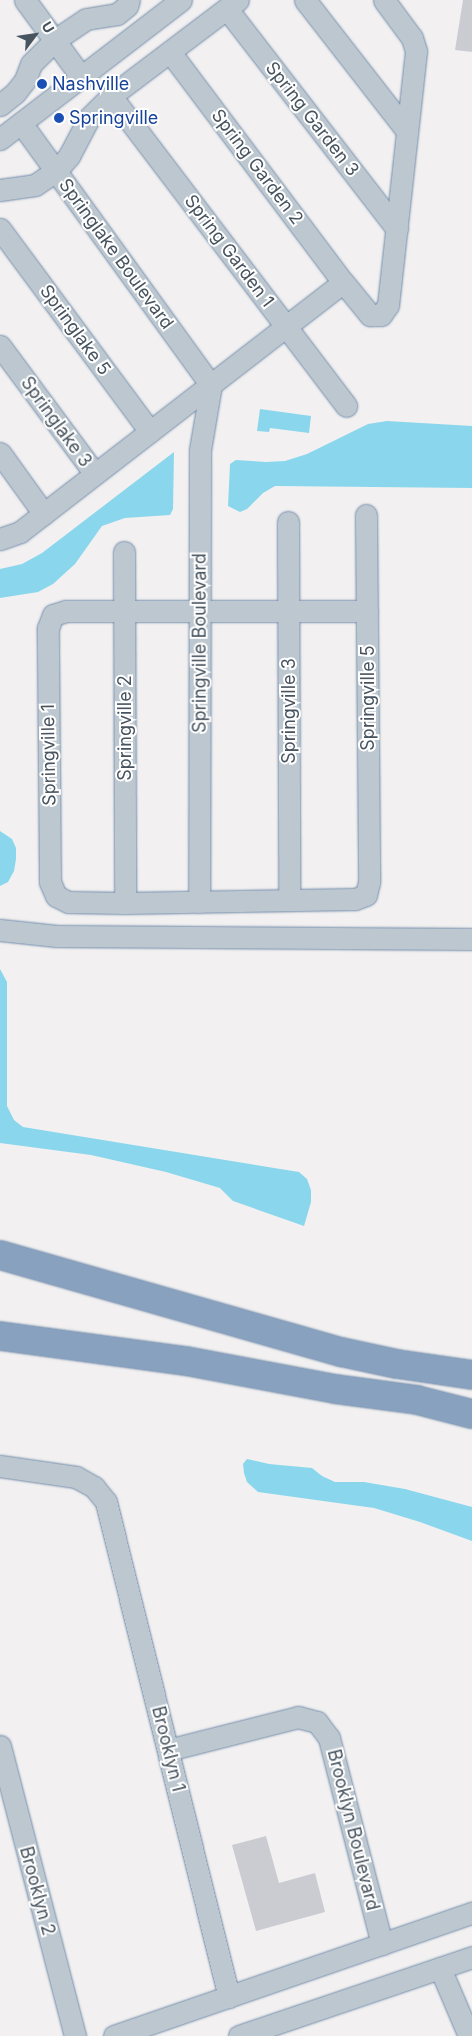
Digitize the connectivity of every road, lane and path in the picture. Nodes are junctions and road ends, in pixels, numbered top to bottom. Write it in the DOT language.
graph roads {
  1 [pos="25,0"];
  2 [pos="128,0"];
  3 [pos="181,0"];
  4 [pos="305,0"];
  5 [pos="384,0"];
  6 [pos="233,4"];
  7 [pos="55,40"];
  8 [pos="170,52"];
  9 [pos="82,78"];
  10 [pos="111,96"];
  11 [pos="2,99"];
  12 [pos="21,123"];
  13 [pos="408,131"];
  14 [pos="0,139"];
  15 [pos="56,171"];
  16 [pos="0,190"];
  17 [pos="0,229"];
  18 [pos="397,229"];
  19 [pos="343,282"];
  20 [pos="286,327"];
  21 [pos="0,346"];
  22 [pos="211,385"];
  23 [pos="346,406"];
  24 [pos="150,432"];
  25 [pos="0,452"];
  26 [pos="94,474"];
  27 [pos="44,514"];
  28 [pos="366,515"];
  29 [pos="288,522"];
  30 [pos="0,539"];
  31 [pos="124,552"];
  32 [pos="124,611"];
  33 [pos="200,611"];
  34 [pos="288,611"];
  35 [pos="367,611"];
  36 [pos="289,900"];
  37 [pos="198,902"];
  38 [pos="125,903"];
  39 [pos="0,930"];
  40 [pos="472,939"];
  41 [pos="0,1255"];
  42 [pos="0,1336"];
  43 [pos="0,1350"];
  44 [pos="186,1361"];
  45 [pos="472,1375"];
  46 [pos="417,1400"];
  47 [pos="472,1406"];
  48 [pos="472,1414"];
  49 [pos="0,1466"];
  50 [pos="0,1746"];
  51 [pos="168,1750"];
  52 [pos="472,1913"];
  53 [pos="382,1944"];
  54 [pos="472,1956"];
  55 [pos="440,1968"];
  56 [pos="229,1997"];
  57 [pos="75,2036"];
  58 [pos="114,2036"];
  59 [pos="239,2036"];
  60 [pos="469,2036"];
  1 -- 7 [label="street"];
  2 -- 7 [label="street"];
  3 -- 9 [label="street"];
  4 -- 13 [label="street"];
  5 -- 13 [label="street"];
  6 -- 8 [label="street"];
  6 -- 18 [label="street, Spring Garden 3"];
  7 -- 9 [label="street"];
  7 -- 11 [label="street"];
  8 -- 10 [label="street"];
  8 -- 19 [label="street, Spring Garden 2"];
  9 -- 12 [label="street"];
  10 -- 15 [label="street"];
  10 -- 20 [label="street, Spring Garden 1"];
  12 -- 14 [label="street"];
  12 -- 15 [label="street, Springlake Boulevard"];
  13 -- 18 [label="street"];
  15 -- 16 [label="street"];
  15 -- 22 [label="street, Springlake Boulevard"];
  17 -- 24 [label="street, Springlake 5"];
  18 -- 19 [label="street, Spring Garden 2"];
  19 -- 20 [label="street"];
  20 -- 22 [label="street"];
  20 -- 23 [label="street, Spring Garden 1"];
  21 -- 26 [label="street, Springlake 3"];
  22 -- 24 [label="street"];
  22 -- 33 [label="street, Springville Boulevard"];
  24 -- 26 [label="street"];
  25 -- 27 [label="street"];
  26 -- 27 [label="street"];
  27 -- 30 [label="street"];
  28 -- 35 [label="street, Springville 5"];
  29 -- 34 [label="street, Springville 3"];
  31 -- 32 [label="street, Springville 2"];
  32 -- 33 [label="street"];
  32 -- 38 [label="street, Springville 2"];
  32 -- 38 [label="street, Springville 1"];
  33 -- 34 [label="street"];
  33 -- 37 [label="street, Springville Boulevard"];
  34 -- 35 [label="street"];
  34 -- 36 [label="street, Springville 3"];
  35 -- 36 [label="street, Springville 5"];
  36 -- 37 [label="street"];
  37 -- 38 [label="street"];
  39 -- 40 [label="street"];
  41 -- 45 [label="highway"];
  42 -- 44 [label="highway"];
  43 -- 44 [label="highway"];
  44 -- 46 [label="highway"];
  46 -- 47 [label="highway"];
  46 -- 48 [label="highway"];
  49 -- 51 [label="street, Brooklyn 1"];
  50 -- 57 [label="street, Brooklyn 2"];
  51 -- 53 [label="street, Brooklyn Boulevard"];
  51 -- 56 [label="street, Brooklyn 1"];
  52 -- 53 [label="street"];
  53 -- 56 [label="street"];
  54 -- 55 [label="street"];
  55 -- 59 [label="street"];
  55 -- 60 [label="street"];
  56 -- 58 [label="street"];
}
